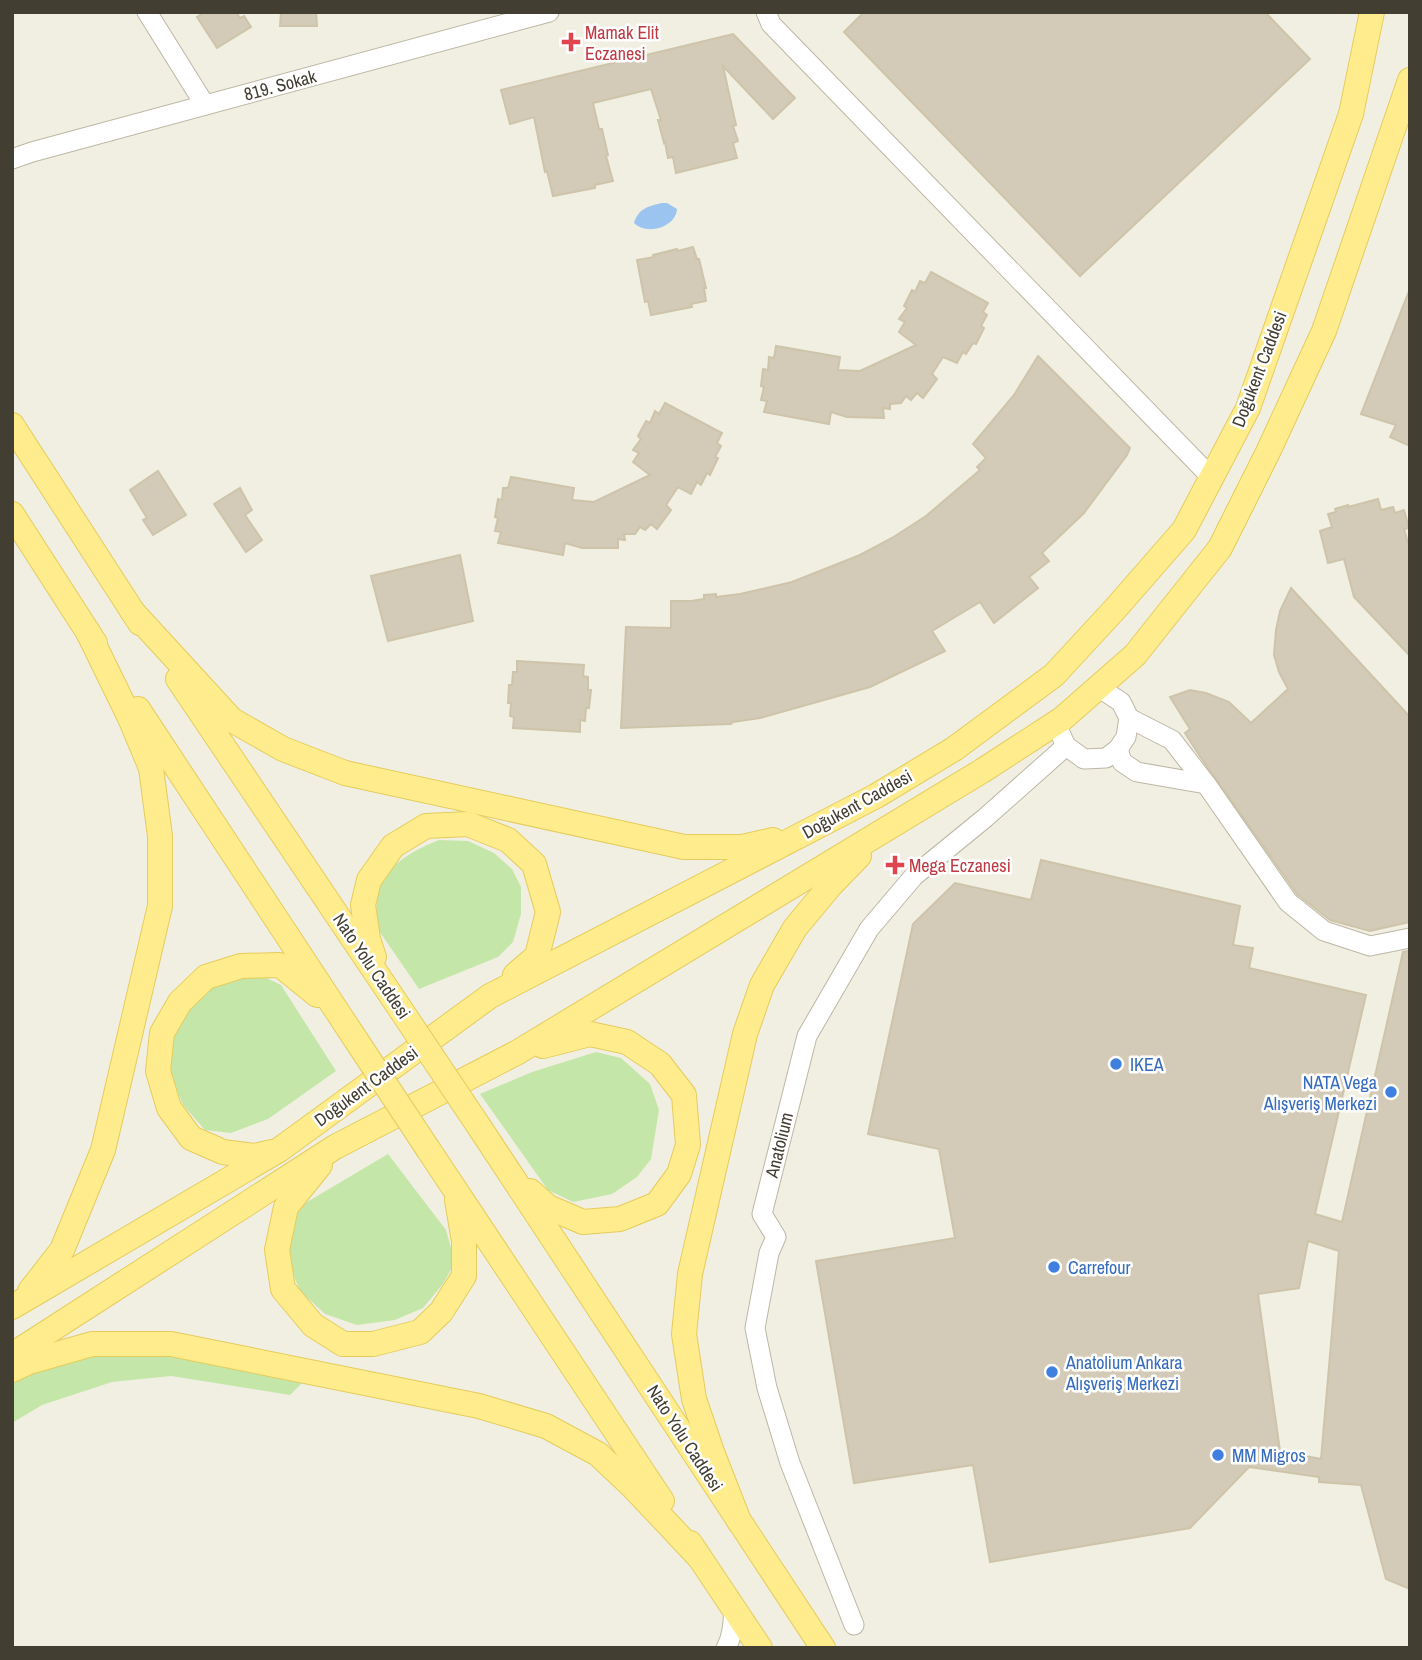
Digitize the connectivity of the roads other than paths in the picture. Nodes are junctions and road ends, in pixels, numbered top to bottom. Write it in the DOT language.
graph roads {
  1 [pos="147,12"];
  2 [pos="549,12"];
  3 [pos="766,12"];
  4 [pos="1372,12"];
  5 [pos="1410,80"];
  6 [pos="205,105"];
  7 [pos="12,159"];
  8 [pos="12,425"];
  9 [pos="1211,477"];
  10 [pos="12,514"];
  11 [pos="132,611"];
  12 [pos="88,632"];
  13 [pos="1098,687"];
  14 [pos="1129,718"];
  15 [pos="1055,723"];
  16 [pos="1066,746"];
  17 [pos="1118,749"];
  18 [pos="1206,785"];
  19 [pos="876,796"];
  20 [pos="884,830"];
  21 [pos="1410,938"];
  22 [pos="382,981"];
  23 [pos="490,996"];
  24 [pos="335,1010"];
  25 [pos="519,1052"];
  26 [pos="335,1147"];
  27 [pos="279,1150"];
  28 [pos="511,1174"];
  29 [pos="456,1192"];
  30 [pos="12,1305"];
  31 [pos="12,1355"];
  32 [pos="12,1370"];
  33 [pos="739,1521"];
  34 [pos="699,1557"];
  35 [pos="734,1608"];
  36 [pos="854,1625"];
  37 [pos="726,1648"];
  38 [pos="760,1648"];
  39 [pos="823,1648"];
  1 -- 6 [label="street"];
  2 -- 6 [label="street, 819. Sokak"];
  3 -- 9 [label="street"];
  4 -- 9 [label="main road, Doğukent Caddesi"];
  5 -- 13 [label="main road, Doğukent Caddesi"];
  6 -- 7 [label="street, 819. Sokak"];
  8 -- 11 [label="main road, Nato Yolu Caddesi"];
  9 -- 19 [label="main road, Doğukent Caddesi"];
  10 -- 12 [label="main road"];
  11 -- 19 [label="main road"];
  11 -- 22 [label="main road, Nato Yolu Caddesi"];
  12 -- 24 [label="main road"];
  12 -- 30 [label="main road"];
  13 -- 14 [label="street"];
  13 -- 15 [label="main road, Doğukent Caddesi"];
  14 -- 17 [label="street"];
  14 -- 18 [label="street"];
  15 -- 16 [label="street"];
  15 -- 20 [label="main road, Doğukent Caddesi"];
  16 -- 17 [label="street"];
  16 -- 36 [label="street, Anatolium"];
  17 -- 18 [label="street"];
  18 -- 21 [label="street"];
  19 -- 23 [label="main road, Doğukent Caddesi"];
  20 -- 25 [label="main road, Doğukent Caddesi"];
  20 -- 33 [label="main road"];
  22 -- 23 [label="main road"];
  22 -- 28 [label="main road, Nato Yolu Caddesi, bridge"];
  23 -- 27 [label="main road, Doğukent Caddesi"];
  24 -- 27 [label="main road"];
  24 -- 29 [label="main road, bridge"];
  25 -- 26 [label="main road, Doğukent Caddesi"];
  25 -- 28 [label="main road"];
  26 -- 29 [label="main road"];
  26 -- 31 [label="main road, Doğukent Caddesi"];
  27 -- 30 [label="main road, Doğukent Caddesi"];
  28 -- 33 [label="main road, Nato Yolu Caddesi"];
  29 -- 34 [label="main road"];
  32 -- 34 [label="main road"];
  33 -- 39 [label="main road, Nato Yolu Caddesi"];
  34 -- 35 [label="main road"];
  35 -- 37 [label="street"];
  35 -- 38 [label="main road"];
}
